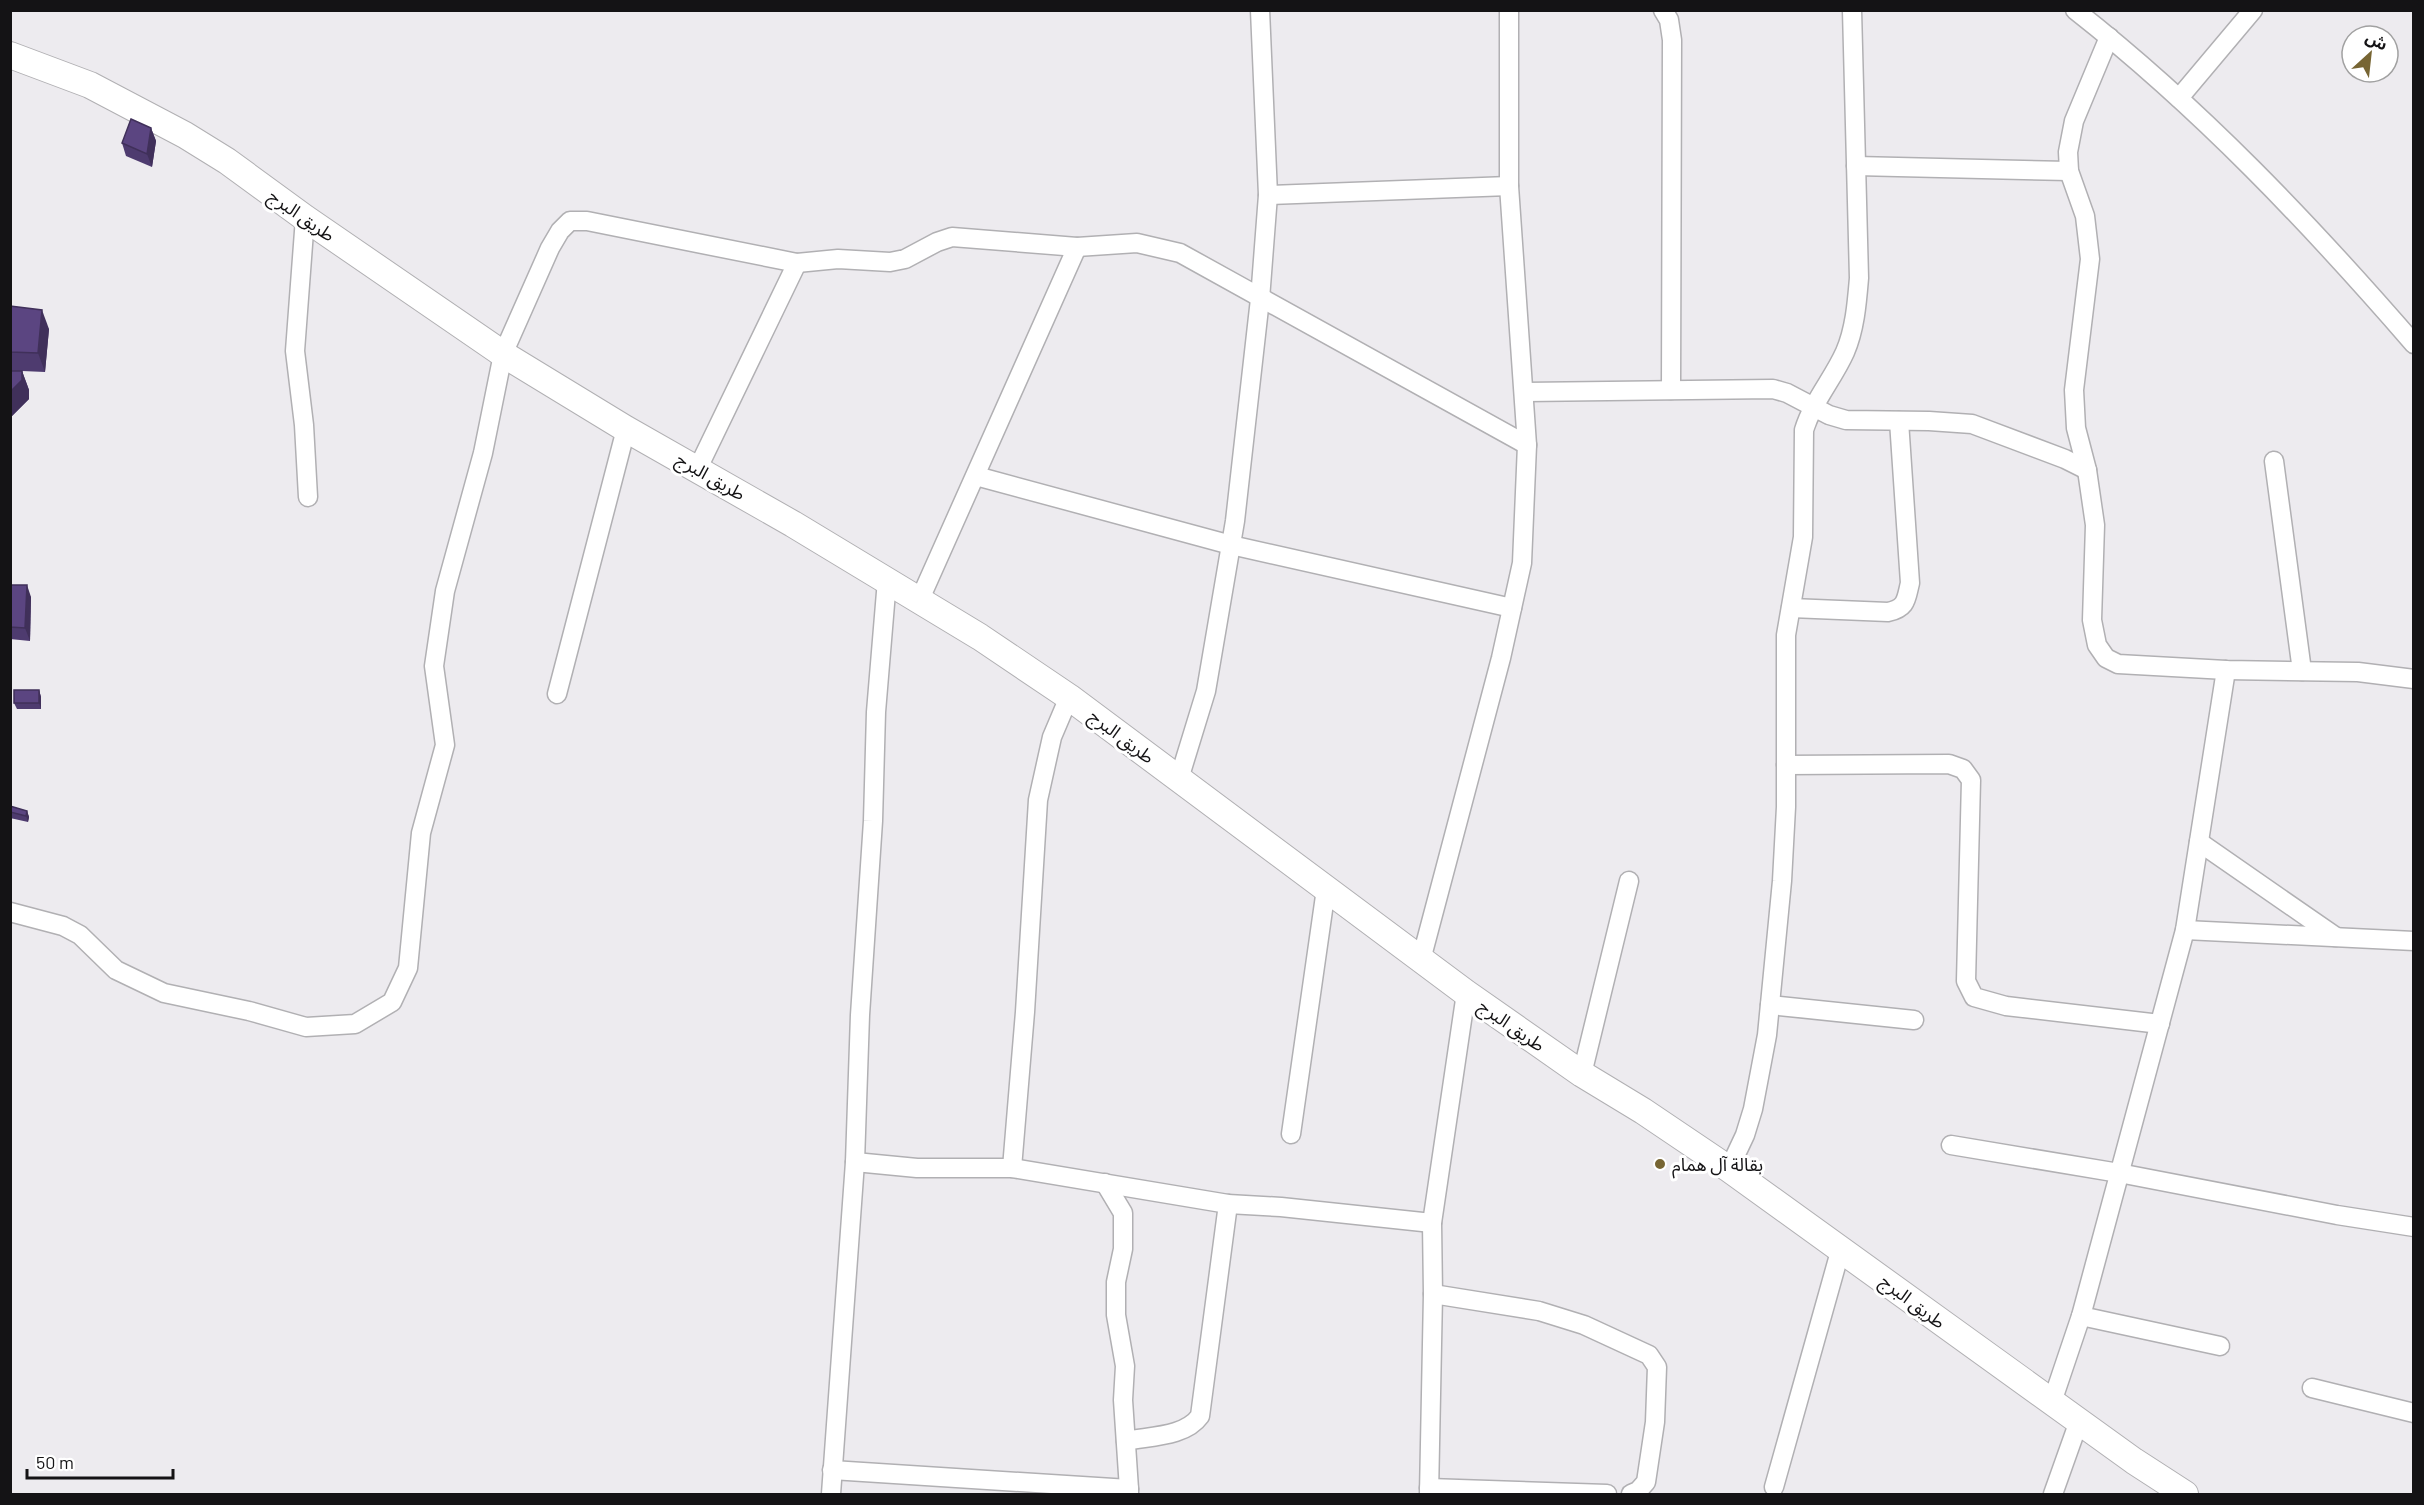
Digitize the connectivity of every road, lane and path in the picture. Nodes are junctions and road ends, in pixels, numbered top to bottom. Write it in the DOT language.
graph roads {
  1 [pos="1260,10"];
  2 [pos="1509,10"];
  3 [pos="1663,10"];
  4 [pos="1852,10"];
  5 [pos="2074,10"];
  6 [pos="2250,12"];
  7 [pos="2109,37"];
  8 [pos="10,55"];
  9 [pos="2179,98"];
  10 [pos="1856,166"];
  11 [pos="2069,171"];
  12 [pos="1509,186"];
  13 [pos="1268,195"];
  14 [pos="305,218"];
  15 [pos="1077,247"];
  16 [pos="797,263"];
  17 [pos="1260,298"];
  18 [pos="2414,344"];
  19 [pos="502,354"];
  20 [pos="1671,390"];
  21 [pos="1525,392"];
  22 [pos="1813,407"];
  23 [pos="1899,421"];
  24 [pos="626,429"];
  25 [pos="1527,445"];
  26 [pos="2274,461"];
  27 [pos="698,468"];
  28 [pos="2087,470"];
  29 [pos="976,476"];
  30 [pos="308,497"];
  31 [pos="1231,545"];
  32 [pos="887,580"];
  33 [pos="920,600"];
  34 [pos="1512,608"];
  35 [pos="1791,608"];
  36 [pos="2226,670"];
  37 [pos="2302,671"];
  38 [pos="2414,679"];
  39 [pos="557,694"];
  40 [pos="1069,697"];
  41 [pos="1786,765"];
  42 [pos="1179,778"];
  43 [pos="2199,842"];
  44 [pos="1629,881"];
  45 [pos="1326,889"];
  46 [pos="10,912"];
  47 [pos="2185,930"];
  48 [pos="2336,937"];
  49 [pos="2414,941"];
  50 [pos="1421,960"];
  51 [pos="1466,993"];
  52 [pos="1770,1005"];
  53 [pos="1914,1020"];
  54 [pos="2160,1024"];
  55 [pos="1582,1074"];
  56 [pos="1291,1134"];
  57 [pos="1951,1145"];
  58 [pos="855,1162"];
  59 [pos="1012,1168"];
  60 [pos="1729,1169"];
  61 [pos="2119,1173"];
  62 [pos="1105,1183"];
  63 [pos="1228,1204"];
  64 [pos="1432,1223"];
  65 [pos="2414,1227"];
  66 [pos="1841,1248"];
  67 [pos="1433,1294"];
  68 [pos="2081,1316"];
  69 [pos="2220,1346"];
  70 [pos="2312,1388"];
  71 [pos="2052,1402"];
  72 [pos="2414,1413"];
  73 [pos="2079,1421"];
  74 [pos="1126,1440"];
  75 [pos="832,1470"];
  76 [pos="1774,1487"];
  77 [pos="1429,1491"];
  78 [pos="1129,1492"];
  79 [pos="831,1494"];
  80 [pos="1607,1494"];
  81 [pos="1631,1494"];
  82 [pos="2053,1494"];
  83 [pos="2185,1494"];
  1 -- 13 [label="street"];
  2 -- 12 [label="street"];
  3 -- 20 [label="street"];
  4 -- 10 [label="street"];
  5 -- 7 [label="street"];
  6 -- 9 [label="street"];
  7 -- 9 [label="street"];
  7 -- 11 [label="street"];
  8 -- 14 [label="street, طريق البرج"];
  9 -- 18 [label="street"];
  10 -- 11 [label="street"];
  10 -- 22 [label="street"];
  11 -- 28 [label="street"];
  12 -- 13 [label="street"];
  12 -- 21 [label="street"];
  13 -- 17 [label="street"];
  14 -- 19 [label="street, طريق البرج"];
  14 -- 30 [label="street"];
  15 -- 16 [label="street"];
  15 -- 17 [label="street"];
  15 -- 29 [label="street"];
  16 -- 19 [label="street"];
  16 -- 27 [label="street"];
  17 -- 25 [label="street"];
  17 -- 31 [label="street"];
  19 -- 24 [label="street, طريق البرج"];
  19 -- 46 [label="street"];
  20 -- 21 [label="street"];
  20 -- 22 [label="street"];
  21 -- 25 [label="street"];
  22 -- 23 [label="street"];
  22 -- 35 [label="street"];
  23 -- 28 [label="street"];
  23 -- 35 [label="street"];
  24 -- 27 [label="street, طريق البرج"];
  24 -- 39 [label="street"];
  25 -- 34 [label="street"];
  26 -- 37 [label="street"];
  27 -- 32 [label="street, طريق البرج"];
  28 -- 36 [label="street"];
  29 -- 31 [label="street"];
  29 -- 33 [label="street"];
  31 -- 34 [label="street"];
  31 -- 42 [label="street"];
  32 -- 33 [label="street, طريق البرج"];
  32 -- 58 [label="street"];
  33 -- 40 [label="street, طريق البرج"];
  34 -- 50 [label="street"];
  35 -- 41 [label="street"];
  36 -- 37 [label="street"];
  36 -- 43 [label="street"];
  37 -- 38 [label="street"];
  40 -- 42 [label="street, طريق البرج"];
  40 -- 59 [label="street"];
  41 -- 52 [label="street"];
  41 -- 54 [label="street"];
  42 -- 45 [label="street, طريق البرج"];
  43 -- 47 [label="street"];
  43 -- 48 [label="street"];
  44 -- 55 [label="street"];
  45 -- 50 [label="street, طريق البرج"];
  45 -- 56 [label="street"];
  47 -- 48 [label="street"];
  47 -- 54 [label="street"];
  48 -- 49 [label="street"];
  50 -- 51 [label="street, طريق البرج"];
  51 -- 55 [label="street, طريق البرج"];
  51 -- 64 [label="street"];
  52 -- 53 [label="street"];
  52 -- 60 [label="street"];
  54 -- 61 [label="street"];
  55 -- 60 [label="street, طريق البرج"];
  57 -- 61 [label="street"];
  58 -- 59 [label="street"];
  58 -- 75 [label="street"];
  59 -- 62 [label="street"];
  60 -- 66 [label="street, طريق البرج"];
  61 -- 65 [label="street"];
  61 -- 68 [label="street"];
  62 -- 63 [label="street"];
  62 -- 74 [label="street"];
  63 -- 64 [label="street"];
  63 -- 74 [label="street"];
  64 -- 67 [label="street"];
  66 -- 71 [label="street, طريق البرج"];
  66 -- 76 [label="street"];
  67 -- 77 [label="street"];
  67 -- 81 [label="street"];
  68 -- 69 [label="street"];
  68 -- 71 [label="street"];
  70 -- 72 [label="street"];
  71 -- 73 [label="street, طريق البرج"];
  73 -- 82 [label="street"];
  73 -- 83 [label="street, طريق البرج"];
  74 -- 78 [label="street"];
  75 -- 78 [label="street"];
  75 -- 79 [label="street"];
  77 -- 80 [label="street"];
}
